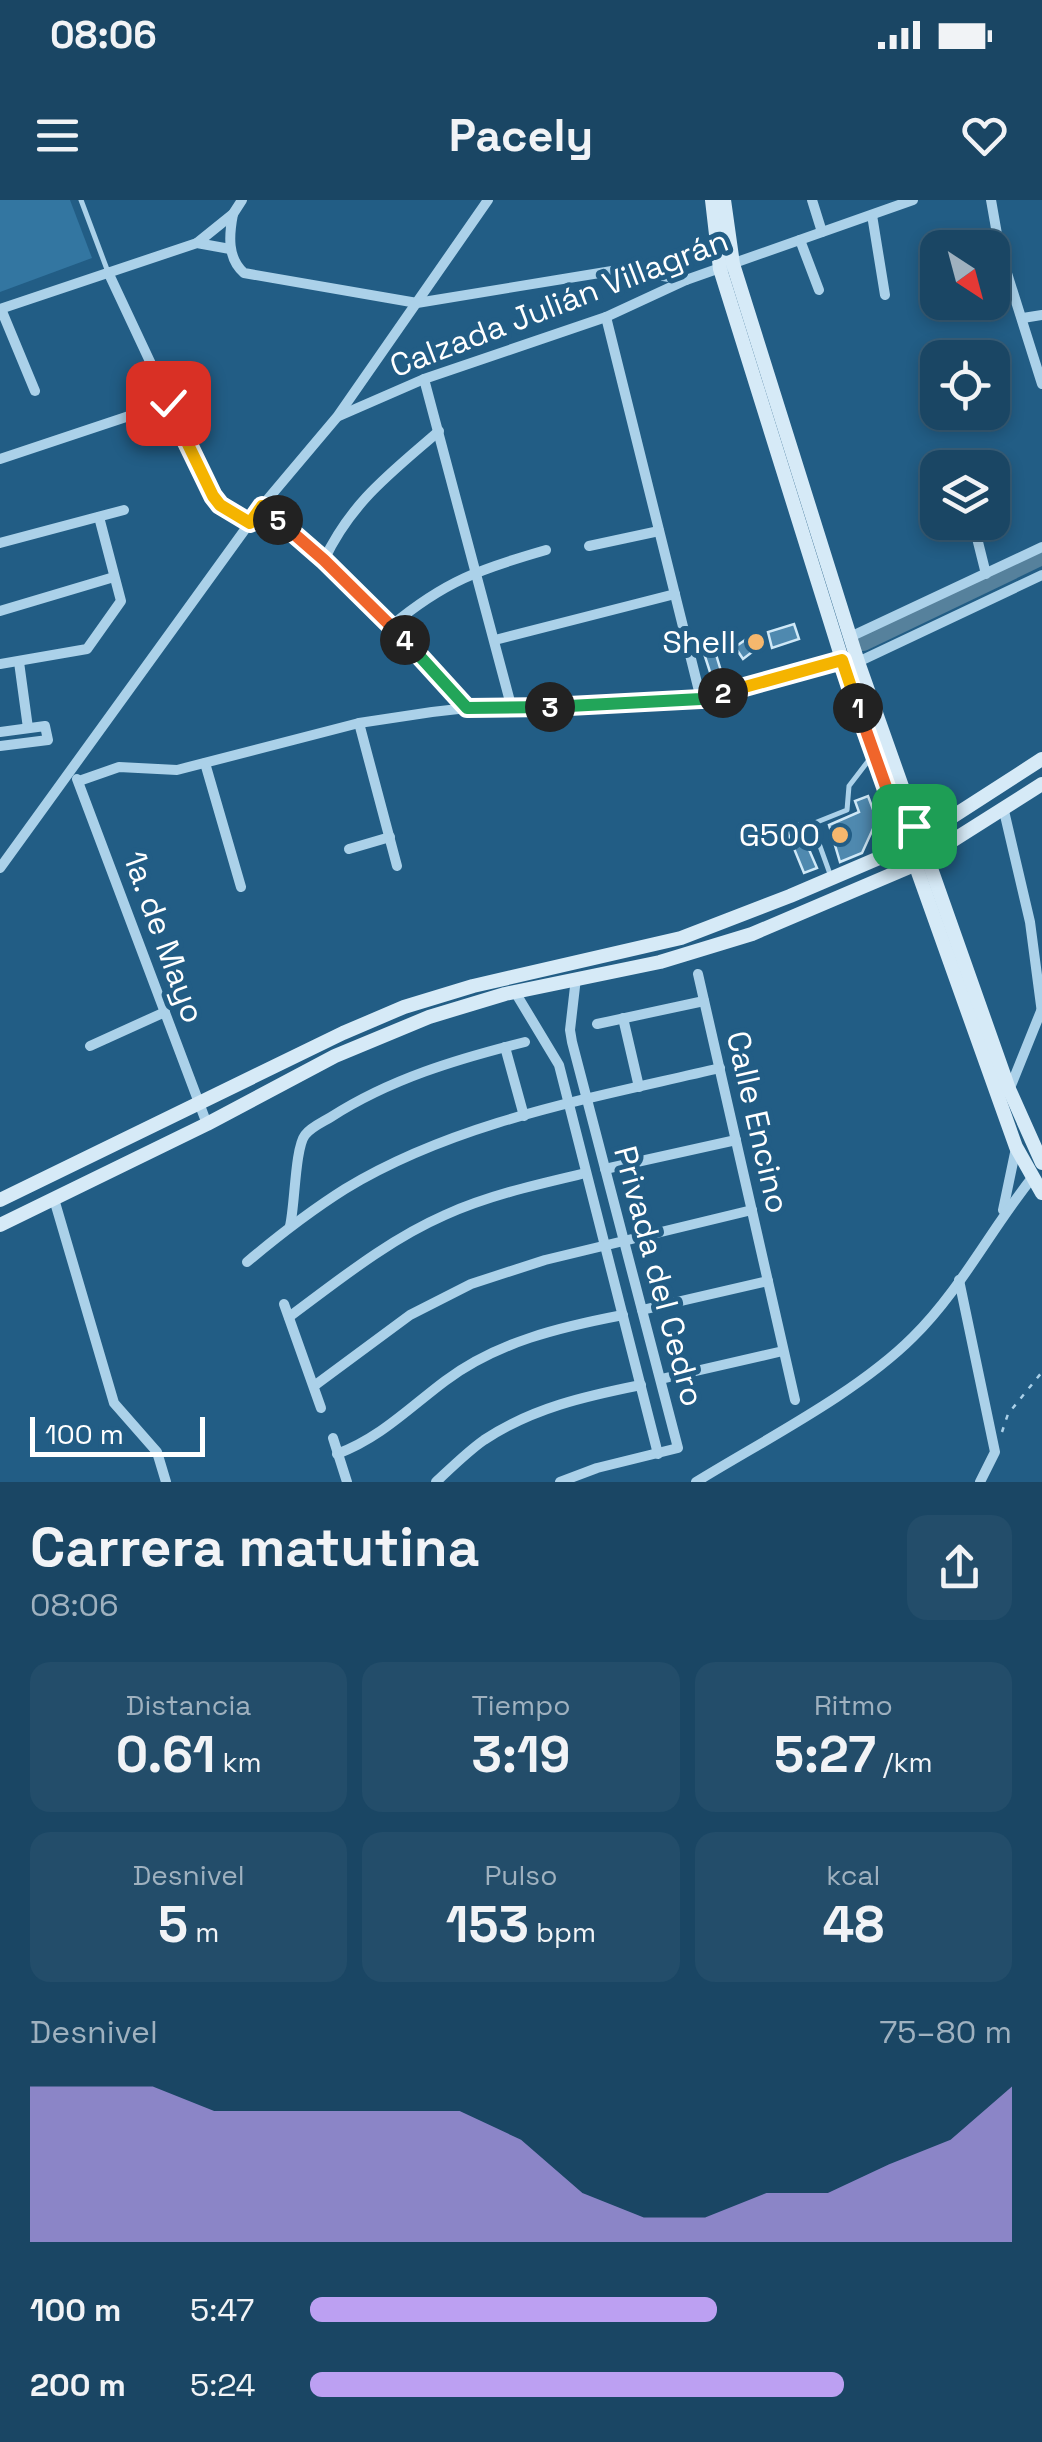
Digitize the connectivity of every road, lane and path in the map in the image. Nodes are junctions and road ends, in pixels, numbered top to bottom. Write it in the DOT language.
graph roads {
  1 [pos="81,200"];
  2 [pos="242,200"];
  3 [pos="488,200"];
  4 [pos="712,200"];
  5 [pos="724,200"];
  6 [pos="812,200"];
  7 [pos="914,200"];
  8 [pos="991,200"];
  9 [pos="233,214"];
  10 [pos="872,214"];
  11 [pos="822,232"];
  12 [pos="800,240"];
  13 [pos="197,244"];
  14 [pos="230,249"];
  15 [pos="727,267"];
  16 [pos="108,272"];
  17 [pos="686,280"];
  18 [pos="819,290"];
  19 [pos="884,294"];
  20 [pos="417,302"];
  21 [pos="0,309"];
  22 [pos="1042,315"];
  23 [pos="606,317"];
  24 [pos="1023,318"];
  25 [pos="424,379"];
  26 [pos="1042,384"];
  27 [pos="34,391"];
  28 [pos="168,403"];
  29 [pos="337,417"];
  30 [pos="439,431"];
  31 [pos="0,459"];
  32 [pos="262,506"];
  33 [pos="124,510"];
  34 [pos="99,517"];
  35 [pos="250,523"];
  36 [pos="659,531"];
  37 [pos="977,540"];
  38 [pos="0,543"];
  39 [pos="589,546"];
  40 [pos="1042,547"];
  41 [pos="546,550"];
  42 [pos="324,560"];
  43 [pos="474,572"];
  44 [pos="986,574"];
  45 [pos="1042,575"];
  46 [pos="114,577"];
  47 [pos="675,594"];
  48 [pos="0,611"];
  49 [pos="391,626"];
  50 [pos="850,636"];
  51 [pos="495,640"];
  52 [pos="842,660"];
  53 [pos="19,662"];
  54 [pos="858,662"];
  55 [pos="0,664"];
  56 [pos="701,699"];
  57 [pos="467,708"];
  58 [pos="512,709"];
  59 [pos="359,723"];
  60 [pos="28,728"];
  61 [pos="0,732"];
  62 [pos="0,746"];
  63 [pos="874,754"];
  64 [pos="1042,759"];
  65 [pos="205,763"];
  66 [pos="72,769"];
  67 [pos="79,781"];
  68 [pos="1042,784"];
  69 [pos="1004,810"];
  70 [pos="390,837"];
  71 [pos="913,843"];
  72 [pos="349,849"];
  73 [pos="920,862"];
  74 [pos="397,866"];
  75 [pos="0,868"];
  76 [pos="829,880"];
  77 [pos="241,887"];
  78 [pos="1036,921"];
  79 [pos="698,974"];
  80 [pos="576,978"];
  81 [pos="514,992"];
  82 [pos="704,1002"];
  83 [pos="1041,1008"];
  84 [pos="165,1012"];
  85 [pos="623,1018"];
  86 [pos="597,1024"];
  87 [pos="570,1030"];
  88 [pos="544,1037"];
  89 [pos="525,1042"];
  90 [pos="90,1046"];
  91 [pos="506,1047"];
  92 [pos="578,1060"];
  93 [pos="559,1065"];
  94 [pos="720,1068"];
  95 [pos="638,1088"];
  96 [pos="1010,1088"];
  97 [pos="588,1100"];
  98 [pos="197,1103"];
  99 [pos="570,1104"];
  100 [pos="524,1116"];
  101 [pos="207,1124"];
  102 [pos="736,1140"];
  103 [pos="1016,1147"];
  104 [pos="1042,1163"];
  105 [pos="604,1169"];
  106 [pos="586,1173"];
  107 [pos="1032,1178"];
  108 [pos="1042,1193"];
  109 [pos="54,1199"];
  110 [pos="0,1200"];
  111 [pos="752,1210"];
  112 [pos="1002,1214"];
  113 [pos="0,1225"];
  114 [pos="290,1226"];
  115 [pos="624,1241"];
  116 [pos="603,1247"];
  117 [pos="248,1262"];
  118 [pos="959,1280"];
  119 [pos="768,1281"];
  120 [pos="284,1304"];
  121 [pos="642,1310"];
  122 [pos="623,1315"];
  123 [pos="289,1316"];
  124 [pos="783,1351"];
  125 [pos="1042,1372"];
  126 [pos="661,1379"];
  127 [pos="641,1385"];
  128 [pos="314,1386"];
  129 [pos="795,1400"];
  130 [pos="322,1408"];
  131 [pos="333,1438"];
  132 [pos="995,1452"];
  133 [pos="337,1454"];
  134 [pos="658,1454"];
  135 [pos="579,1478"];
  136 [pos="166,1482"];
  137 [pos="347,1482"];
  138 [pos="436,1482"];
  139 [pos="560,1482"];
  140 [pos="696,1482"];
  141 [pos="980,1482"];
  1 -- 16 [label="lane"];
  2 -- 9 [label="street"];
  3 -- 20 [label="street"];
  4 -- 15 [label="main road"];
  5 -- 15 [label="main road"];
  6 -- 11 [label="street"];
  7 -- 10 [label="street, Calzada Julián Villagrán"];
  8 -- 24 [label="street"];
  9 -- 13 [label="street"];
  9 -- 14 [label="street"];
  10 -- 11 [label="street, Calzada Julián Villagrán"];
  10 -- 19 [label="street"];
  11 -- 12 [label="street, Calzada Julián Villagrán"];
  12 -- 15 [label="street, Calzada Julián Villagrán"];
  12 -- 18 [label="street"];
  13 -- 14 [label="street"];
  13 -- 16 [label="street"];
  14 -- 20 [label="street"];
  15 -- 17 [label="street, Calzada Julián Villagrán"];
  15 -- 50 [label="main road"];
  15 -- 52 [label="main road"];
  16 -- 21 [label="street"];
  16 -- 28 [label="street"];
  17 -- 20 [label="street"];
  17 -- 23 [label="street, Calzada Julián Villagrán"];
  20 -- 29 [label="street"];
  21 -- 27 [label="street"];
  22 -- 24 [label="street"];
  23 -- 25 [label="street, Calzada Julián Villagrán"];
  23 -- 36 [label="street"];
  24 -- 26 [label="street"];
  25 -- 29 [label="street, Calzada Julián Villagrán"];
  25 -- 30 [label="street"];
  28 -- 31 [label="street"];
  28 -- 35 [label="street"];
  29 -- 32 [label="street"];
  30 -- 42 [label="street"];
  30 -- 43 [label="street"];
  32 -- 35 [label="street"];
  32 -- 42 [label="street"];
  33 -- 34 [label="street"];
  34 -- 38 [label="street"];
  34 -- 46 [label="street"];
  35 -- 66 [label="street"];
  36 -- 39 [label="street"];
  36 -- 47 [label="street"];
  37 -- 44 [label="street"];
  40 -- 44 [label="street"];
  41 -- 43 [label="street"];
  42 -- 49 [label="street"];
  43 -- 49 [label="street"];
  43 -- 51 [label="street"];
  44 -- 50 [label="street"];
  45 -- 54 [label="street"];
  46 -- 48 [label="street"];
  46 -- 53 [label="street"];
  47 -- 51 [label="street"];
  47 -- 56 [label="street"];
  49 -- 57 [label="street"];
  50 -- 54 [label="main road"];
  51 -- 58 [label="street"];
  52 -- 56 [label="street"];
  52 -- 63 [label="main road"];
  53 -- 55 [label="street"];
  53 -- 60 [label="street"];
  54 -- 71 [label="main road"];
  56 -- 58 [label="street"];
  57 -- 58 [label="street"];
  57 -- 59 [label="street"];
  59 -- 65 [label="street"];
  59 -- 70 [label="street"];
  60 -- 61 [label="street"];
  60 -- 62 [label="street"];
  63 -- 71 [label="main road"];
  63 -- 76 [label="lane"];
  64 -- 71 [label="main road"];
  65 -- 67 [label="street"];
  65 -- 77 [label="street"];
  66 -- 67 [label="street, 1a. de Mayo"];
  66 -- 75 [label="street"];
  67 -- 84 [label="street, 1a. de Mayo"];
  68 -- 69 [label="main road"];
  69 -- 73 [label="main road"];
  69 -- 78 [label="street"];
  70 -- 72 [label="street"];
  70 -- 74 [label="street"];
  71 -- 73 [label="main road"];
  71 -- 76 [label="main road"];
  73 -- 80 [label="main road"];
  73 -- 96 [label="main road"];
  73 -- 103 [label="main road"];
  76 -- 98 [label="main road"];
  78 -- 83 [label="street"];
  79 -- 82 [label="street, Calle Encino"];
  80 -- 81 [label="main road"];
  80 -- 87 [label="street, Privada del Cedro"];
  81 -- 88 [label="street, Privada del Cedro"];
  81 -- 101 [label="main road"];
  82 -- 85 [label="street"];
  82 -- 94 [label="street, Calle Encino"];
  83 -- 96 [label="street"];
  84 -- 90 [label="street"];
  84 -- 98 [label="street, 1a. de Mayo"];
  85 -- 86 [label="street"];
  85 -- 95 [label="street"];
  87 -- 88 [label="street"];
  87 -- 92 [label="street, Privada del Cedro"];
  88 -- 93 [label="street, Privada del Cedro"];
  89 -- 91 [label="street"];
  91 -- 100 [label="street"];
  91 -- 114 [label="street"];
  92 -- 93 [label="street"];
  92 -- 97 [label="street, Privada del Cedro"];
  93 -- 99 [label="street, Privada del Cedro"];
  94 -- 95 [label="street"];
  94 -- 102 [label="street, Calle Encino"];
  95 -- 97 [label="street"];
  96 -- 104 [label="main road"];
  97 -- 99 [label="street"];
  97 -- 105 [label="street, Privada del Cedro"];
  98 -- 101 [label="street, 1a. de Mayo"];
  98 -- 110 [label="main road"];
  99 -- 100 [label="street"];
  99 -- 106 [label="street, Privada del Cedro"];
  100 -- 114 [label="street"];
  101 -- 109 [label="main road"];
  102 -- 105 [label="street"];
  102 -- 111 [label="street, Calle Encino"];
  103 -- 107 [label="main road"];
  103 -- 112 [label="street"];
  105 -- 115 [label="street, Privada del Cedro"];
  106 -- 116 [label="street, Privada del Cedro"];
  106 -- 123 [label="street"];
  107 -- 108 [label="main road"];
  107 -- 112 [label="street"];
  109 -- 113 [label="main road"];
  109 -- 136 [label="street"];
  111 -- 115 [label="street"];
  111 -- 119 [label="street, Calle Encino"];
  112 -- 118 [label="street"];
  114 -- 117 [label="street"];
  115 -- 116 [label="street"];
  115 -- 121 [label="street, Privada del Cedro"];
  116 -- 122 [label="street, Privada del Cedro"];
  116 -- 128 [label="street"];
  118 -- 132 [label="street"];
  118 -- 140 [label="street"];
  119 -- 121 [label="street"];
  119 -- 124 [label="street, Calle Encino"];
  120 -- 123 [label="street"];
  121 -- 126 [label="street, Privada del Cedro"];
  122 -- 127 [label="street, Privada del Cedro"];
  122 -- 133 [label="street"];
  123 -- 128 [label="street"];
  124 -- 126 [label="street"];
  124 -- 129 [label="street, Calle Encino"];
  125 -- 132 [label="path"];
  126 -- 134 [label="street, Privada del Cedro"];
  127 -- 134 [label="street, Privada del Cedro"];
  127 -- 138 [label="street"];
  128 -- 130 [label="street"];
  131 -- 133 [label="street"];
  132 -- 141 [label="street"];
  133 -- 137 [label="street"];
  134 -- 135 [label="street"];
  135 -- 139 [label="street"];
}
